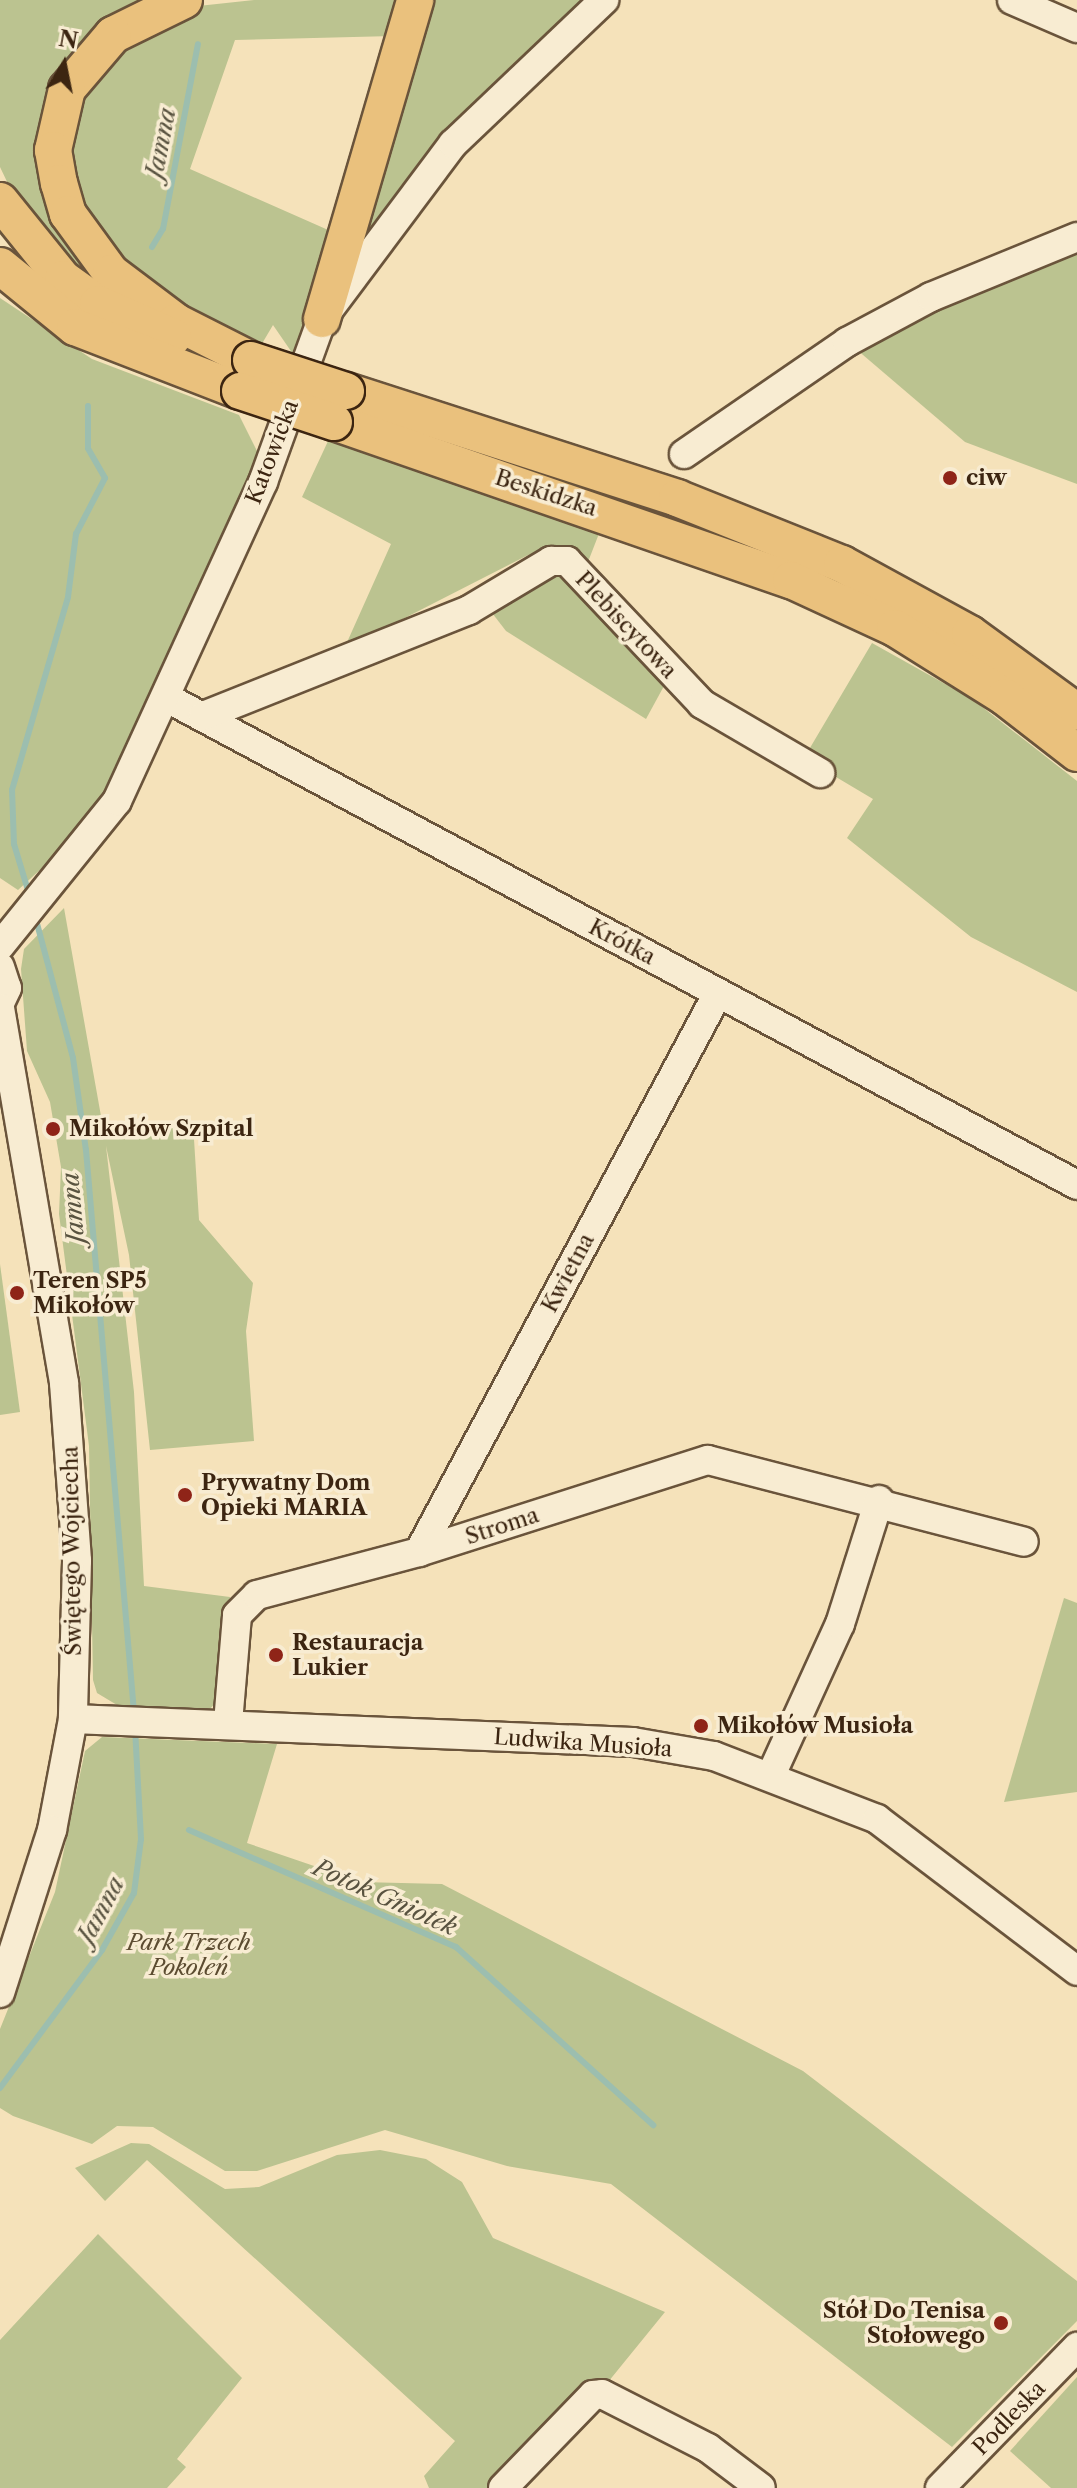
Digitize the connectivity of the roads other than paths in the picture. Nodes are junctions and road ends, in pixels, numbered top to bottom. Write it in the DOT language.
graph roads {
  1 [pos="184,0"];
  2 [pos="415,0"];
  3 [pos="604,0"];
  4 [pos="1012,0"];
  5 [pos="1077,28"];
  6 [pos="0,201"];
  7 [pos="1077,237"];
  8 [pos="0,266"];
  9 [pos="322,319"];
  10 [pos="246,376"];
  11 [pos="340,407"];
  12 [pos="684,454"];
  13 [pos="167,698"];
  14 [pos="1077,712"];
  15 [pos="203,716"];
  16 [pos="1077,753"];
  17 [pos="820,773"];
  18 [pos="0,946"];
  19 [pos="0,967"];
  20 [pos="718,993"];
  21 [pos="0,1006"];
  22 [pos="1077,1185"];
  23 [pos="879,1500"];
  24 [pos="1024,1542"];
  25 [pos="419,1552"];
  26 [pos="73,1719"];
  27 [pos="228,1723"];
  28 [pos="772,1773"];
  29 [pos="1077,1971"];
  30 [pos="0,1993"];
  31 [pos="1077,2347"];
  32 [pos="503,2488"];
  33 [pos="761,2488"];
  34 [pos="940,2488"];
  1 -- 10 [label="main road"];
  2 -- 9 [label="main road"];
  3 -- 9 [label="street, Katowicka"];
  4 -- 5 [label="street"];
  6 -- 10 [label="main road"];
  7 -- 12 [label="street"];
  8 -- 10 [label="main road, Beskidzka"];
  9 -- 13 [label="street, Katowicka"];
  10 -- 11 [label="main road, Beskidzka, bridge"];
  11 -- 14 [label="main road, Beskidzka"];
  11 -- 16 [label="main road, Beskidzka"];
  13 -- 15 [label="street, Krótka"];
  13 -- 18 [label="street, Katowicka"];
  15 -- 17 [label="street, Plebiscytowa"];
  15 -- 20 [label="street, Krótka"];
  19 -- 21 [label="street, Świętego Wojciecha"];
  20 -- 22 [label="street, Krótka"];
  20 -- 25 [label="street, Kwietna"];
  21 -- 26 [label="street, Świętego Wojciecha"];
  23 -- 24 [label="street, Stroma"];
  23 -- 25 [label="street, Stroma"];
  23 -- 28 [label="street"];
  25 -- 27 [label="street, Stroma"];
  26 -- 27 [label="street, Ludwika Musioła"];
  26 -- 30 [label="street, Świętego Wojciecha"];
  27 -- 28 [label="street, Ludwika Musioła"];
  28 -- 29 [label="street, Ludwika Musioła"];
  31 -- 34 [label="street, Podleska"];
  32 -- 33 [label="street"];
}
